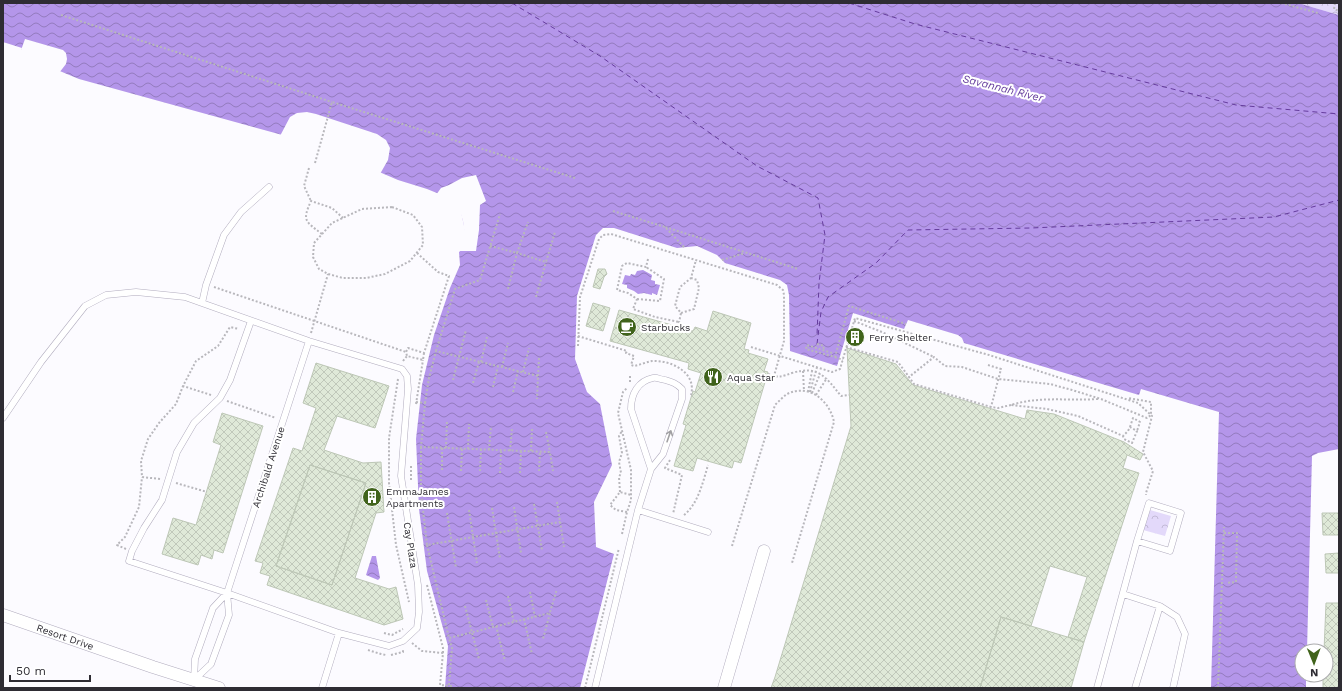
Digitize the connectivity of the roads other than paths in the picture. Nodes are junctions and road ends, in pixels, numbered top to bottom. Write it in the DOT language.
graph roads {
  1 [pos="269,187"];
  2 [pos="202,303"];
  3 [pos="251,322"];
  4 [pos="309,341"];
  5 [pos="3,418"];
  6 [pos="651,469"];
  7 [pos="638,510"];
  8 [pos="708,532"];
  9 [pos="1137,541"];
  10 [pos="764,551"];
  11 [pos="227,593"];
  12 [pos="1123,594"];
  13 [pos="1160,606"];
  14 [pos="3,615"];
  15 [pos="339,633"];
  16 [pos="730,668"];
  17 [pos="192,684"];
  18 [pos="219,688"];
  19 [pos="322,688"];
  20 [pos="595,688"];
  21 [pos="721,688"];
  22 [pos="724,688"];
  23 [pos="1097,688"];
  24 [pos="1135,688"];
  25 [pos="1173,688"];
  1 -- 2 [label="lane"];
  2 -- 3 [label="lane, Cay Plaza"];
  2 -- 5 [label="lane, Cay Plaza"];
  3 -- 4 [label="lane, Cay Plaza"];
  3 -- 11 [label="lane, Cay Plaza"];
  4 -- 11 [label="lane, Archibald Avenue"];
  4 -- 15 [label="lane, Cay Plaza"];
  6 -- 6 [label="lane, one-way"];
  6 -- 7 [label="lane"];
  7 -- 8 [label="lane"];
  7 -- 20 [label="lane"];
  9 -- 9 [label="lane"];
  9 -- 12 [label="lane"];
  10 -- 16 [label="street"];
  11 -- 15 [label="lane, Cay Plaza"];
  11 -- 17 [label="lane, Archibald Avenue"];
  11 -- 17 [label="lane, Archibald Avenue"];
  12 -- 13 [label="lane"];
  12 -- 23 [label="lane"];
  13 -- 24 [label="lane"];
  13 -- 25 [label="lane"];
  14 -- 17 [label="street, Resort Drive"];
  15 -- 19 [label="lane"];
  16 -- 21 [label="street"];
  16 -- 22 [label="street"];
  17 -- 18 [label="street, Resort Drive"];
}
